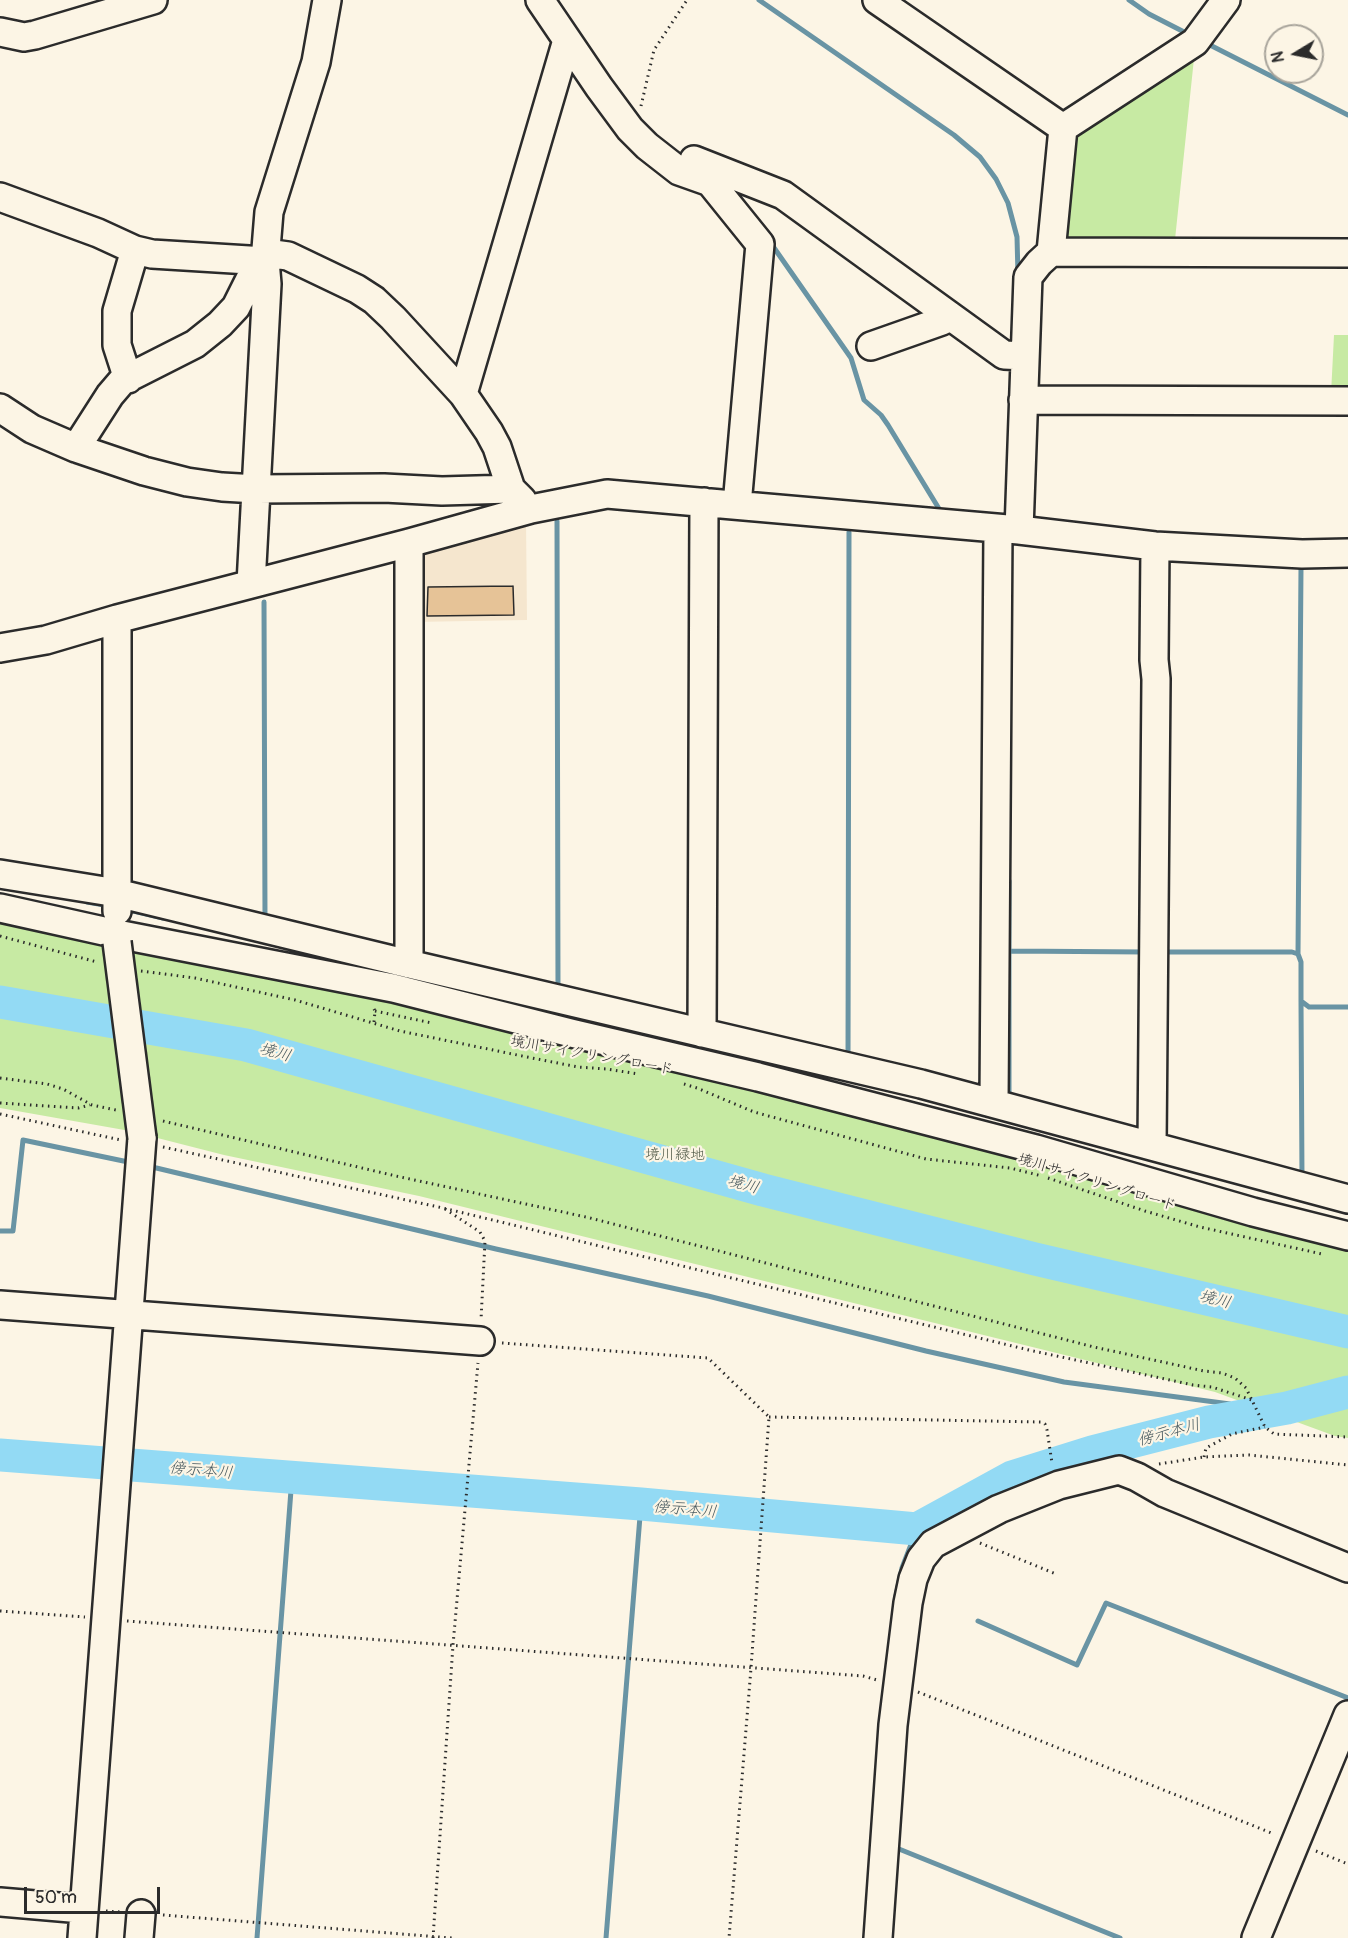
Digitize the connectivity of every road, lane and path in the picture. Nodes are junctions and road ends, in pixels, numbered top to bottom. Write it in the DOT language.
graph roads {
  1 [pos="153,0"];
  2 [pos="327,0"];
  3 [pos="540,0"];
  4 [pos="687,0"];
  5 [pos="877,0"];
  6 [pos="1226,0"];
  7 [pos="0,33"];
  8 [pos="567,40"];
  9 [pos="638,118"];
  10 [pos="1063,128"];
  11 [pos="715,176"];
  12 [pos="0,197"];
  13 [pos="135,250"];
  14 [pos="1051,252"];
  15 [pos="1348,253"];
  16 [pos="263,258"];
  17 [pos="948,315"];
  18 [pos="871,346"];
  19 [pos="1024,356"];
  20 [pos="128,379"];
  21 [pos="463,394"];
  22 [pos="1023,400"];
  23 [pos="1348,400"];
  24 [pos="0,408"];
  25 [pos="32,429"];
  26 [pos="0,433"];
  27 [pos="76,447"];
  28 [pos="257,489"];
  29 [pos="511,489"];
  30 [pos="704,502"];
  31 [pos="737,505"];
  32 [pos="531,510"];
  33 [pos="1008,530"];
  34 [pos="409,543"];
  35 [pos="1155,546"];
  36 [pos="1348,553"];
  37 [pos="251,584"];
  38 [pos="117,619"];
  39 [pos="0,648"];
  40 [pos="0,874"];
  41 [pos="117,893"];
  42 [pos="0,908"];
  43 [pos="0,936"];
  44 [pos="113,940"];
  45 [pos="409,964"];
  46 [pos="137,970"];
  47 [pos="702,1033"];
  48 [pos="640,1074"];
  49 [pos="0,1078"];
  50 [pos="678,1083"];
  51 [pos="994,1102"];
  52 [pos="0,1103"];
  53 [pos="92,1105"];
  54 [pos="125,1112"];
  55 [pos="0,1114"];
  56 [pos="146,1133"];
  57 [pos="1152,1146"];
  58 [pos="1348,1199"];
  59 [pos="442,1208"];
  60 [pos="1348,1236"];
  61 [pos="1326,1255"];
  62 [pos="0,1305"];
  63 [pos="129,1316"];
  64 [pos="480,1341"];
  65 [pos="1252,1400"];
  66 [pos="769,1417"];
  67 [pos="1265,1427"];
  68 [pos="1348,1437"];
  69 [pos="1050,1457"];
  70 [pos="1204,1457"];
  71 [pos="1152,1465"];
  72 [pos="1348,1465"];
  73 [pos="959,1530"];
  74 [pos="1348,1568"];
  75 [pos="1056,1574"];
  76 [pos="0,1611"];
  77 [pos="106,1619"];
  78 [pos="453,1645"];
  79 [pos="751,1668"];
  80 [pos="898,1684"];
  81 [pos="1348,1715"];
  82 [pos="1296,1843"];
  83 [pos="1348,1864"];
  84 [pos="0,1902"];
  85 [pos="82,1909"];
  86 [pos="140,1926"];
  87 [pos="433,1937"];
  88 [pos="82,1938"];
  89 [pos="452,1938"];
  90 [pos="729,1938"];
  91 [pos="878,1938"];
  92 [pos="1256,1938"];
  1 -- 7 [label="street"];
  2 -- 16 [label="street"];
  3 -- 8 [label="street"];
  4 -- 9 [label="path"];
  5 -- 10 [label="street"];
  6 -- 10 [label="street"];
  8 -- 11 [label="street"];
  8 -- 21 [label="street"];
  9 -- 11 [label="street"];
  10 -- 14 [label="street"];
  11 -- 17 [label="street"];
  11 -- 31 [label="street"];
  12 -- 13 [label="street"];
  13 -- 16 [label="street"];
  13 -- 20 [label="street"];
  14 -- 15 [label="street"];
  14 -- 19 [label="street"];
  16 -- 20 [label="street"];
  16 -- 21 [label="street"];
  16 -- 28 [label="street"];
  17 -- 18 [label="street"];
  17 -- 19 [label="street"];
  19 -- 22 [label="street"];
  20 -- 27 [label="street"];
  21 -- 29 [label="street"];
  22 -- 23 [label="street"];
  22 -- 33 [label="street"];
  24 -- 25 [label="street"];
  25 -- 26 [label="street"];
  25 -- 27 [label="street"];
  27 -- 28 [label="street"];
  28 -- 29 [label="street"];
  28 -- 37 [label="street"];
  29 -- 32 [label="street"];
  30 -- 31 [label="street"];
  30 -- 32 [label="street"];
  30 -- 47 [label="street"];
  31 -- 33 [label="street"];
  32 -- 34 [label="street"];
  33 -- 35 [label="street"];
  33 -- 51 [label="street"];
  34 -- 37 [label="street"];
  34 -- 45 [label="street"];
  35 -- 36 [label="street"];
  35 -- 57 [label="street"];
  37 -- 38 [label="street"];
  38 -- 39 [label="street"];
  38 -- 41 [label="street"];
  40 -- 41 [label="street"];
  41 -- 44 [label="street"];
  41 -- 45 [label="street"];
  42 -- 44 [label="street"];
  43 -- 44 [label="path"];
  44 -- 56 [label="street, bridge"];
  44 -- 60 [label="street"];
  45 -- 47 [label="street"];
  46 -- 48 [label="path, 境川サイクリングロード"];
  47 -- 51 [label="street"];
  49 -- 53 [label="path"];
  50 -- 61 [label="path, 境川サイクリングロード"];
  51 -- 57 [label="street"];
  52 -- 53 [label="path"];
  53 -- 54 [label="path"];
  55 -- 56 [label="path"];
  56 -- 59 [label="path"];
  56 -- 63 [label="street"];
  56 -- 65 [label="path"];
  57 -- 58 [label="street"];
  59 -- 64 [label="path"];
  59 -- 65 [label="path"];
  62 -- 63 [label="street"];
  63 -- 64 [label="street"];
  63 -- 77 [label="street"];
  64 -- 66 [label="path"];
  64 -- 78 [label="path"];
  65 -- 67 [label="path"];
  66 -- 69 [label="path"];
  66 -- 79 [label="path"];
  67 -- 68 [label="path"];
  67 -- 70 [label="path"];
  70 -- 71 [label="path"];
  70 -- 72 [label="path"];
  73 -- 74 [label="street"];
  73 -- 75 [label="path"];
  73 -- 80 [label="street"];
  76 -- 77 [label="path"];
  77 -- 78 [label="path"];
  77 -- 85 [label="street"];
  78 -- 79 [label="path"];
  78 -- 87 [label="path"];
  79 -- 80 [label="path"];
  79 -- 90 [label="path"];
  80 -- 82 [label="path"];
  80 -- 91 [label="street"];
  81 -- 82 [label="street"];
  82 -- 83 [label="path"];
  82 -- 92 [label="street"];
  84 -- 85 [label="street"];
  85 -- 86 [label="path"];
  85 -- 88 [label="street"];
  86 -- 87 [label="path"];
  87 -- 89 [label="path"];
}
